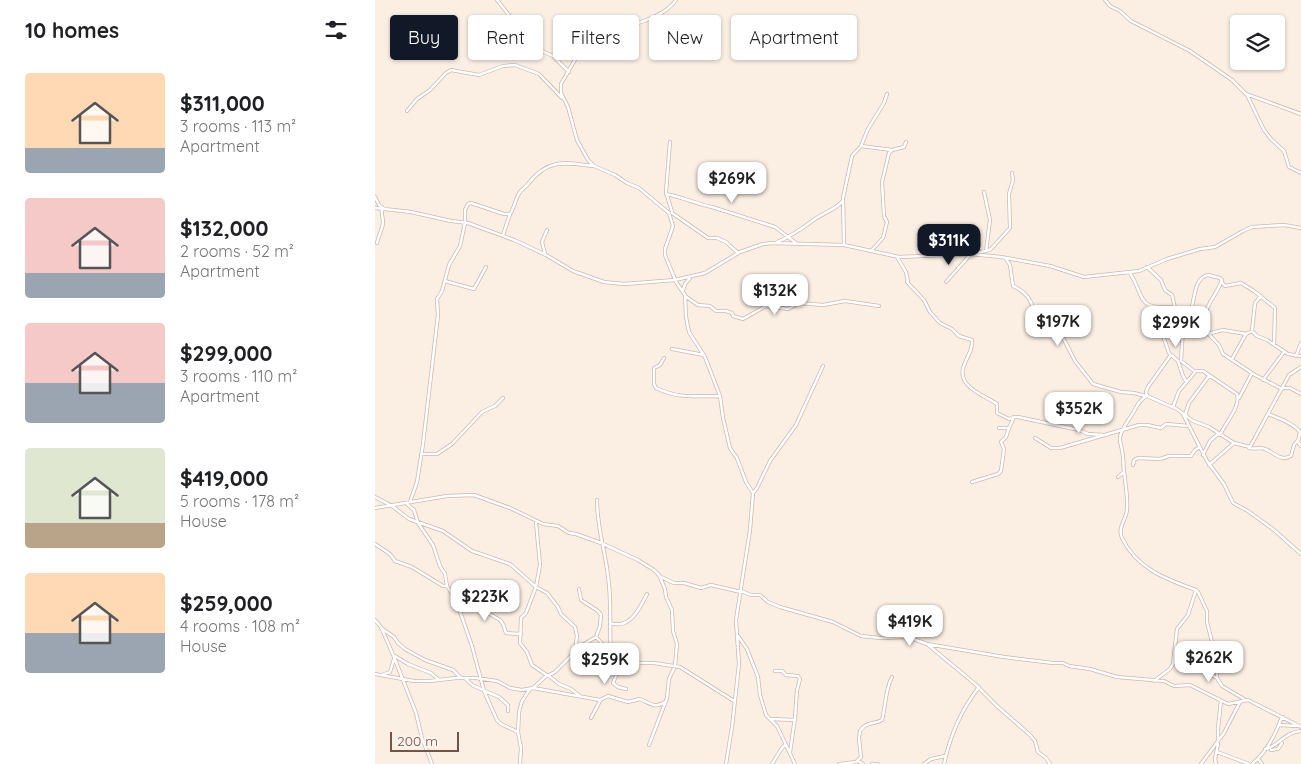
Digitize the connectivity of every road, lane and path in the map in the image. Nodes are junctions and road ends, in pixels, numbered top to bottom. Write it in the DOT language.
graph roads {
  1 [pos="497,0"];
  2 [pos="676,0"];
  3 [pos="1105,0"];
  4 [pos="569,72"];
  5 [pos="887,94"];
  6 [pos="1246,94"];
  7 [pos="563,98"];
  8 [pos="407,111"];
  9 [pos="1301,114"];
  10 [pos="669,142"];
  11 [pos="906,142"];
  12 [pos="861,146"];
  13 [pos="883,149"];
  14 [pos="892,150"];
  15 [pos="889,154"];
  16 [pos="594,166"];
  17 [pos="1301,172"];
  18 [pos="1013,173"];
  19 [pos="984,192"];
  20 [pos="666,194"];
  21 [pos="375,197"];
  22 [pos="842,202"];
  23 [pos="375,208"];
  24 [pos="383,210"];
  25 [pos="671,213"];
  26 [pos="510,214"];
  27 [pos="672,221"];
  28 [pos="465,223"];
  29 [pos="1301,228"];
  30 [pos="547,230"];
  31 [pos="503,235"];
  32 [pos="787,237"];
  33 [pos="377,243"];
  34 [pos="775,243"];
  35 [pos="797,244"];
  36 [pos="844,245"];
  37 [pos="871,251"];
  38 [pos="986,251"];
  39 [pos="738,253"];
  40 [pos="970,254"];
  41 [pos="546,255"];
  42 [pos="897,257"];
  43 [pos="1005,258"];
  44 [pos="486,267"];
  45 [pos="1147,267"];
  46 [pos="1130,272"];
  47 [pos="692,277"];
  48 [pos="675,280"];
  49 [pos="444,281"];
  50 [pos="946,282"];
  51 [pos="1221,282"];
  52 [pos="683,292"];
  53 [pos="685,296"];
  54 [pos="1261,296"];
  55 [pos="879,306"];
  56 [pos="1175,308"];
  57 [pos="1160,313"];
  58 [pos="1183,329"];
  59 [pos="1252,331"];
  60 [pos="1247,333"];
  61 [pos="1207,334"];
  62 [pos="1301,344"];
  63 [pos="1274,345"];
  64 [pos="672,349"];
  65 [pos="1284,352"];
  66 [pos="704,355"];
  67 [pos="1170,356"];
  68 [pos="1296,356"];
  69 [pos="1301,356"];
  70 [pos="664,358"];
  71 [pos="1232,359"];
  72 [pos="823,366"];
  73 [pos="1301,367"];
  74 [pos="1196,371"];
  75 [pos="1252,373"];
  76 [pos="1209,376"];
  77 [pos="1263,380"];
  78 [pos="1186,381"];
  79 [pos="1282,388"];
  80 [pos="1301,394"];
  81 [pos="721,396"];
  82 [pos="1147,396"];
  83 [pos="503,398"];
  84 [pos="1238,398"];
  85 [pos="1173,407"];
  86 [pos="1184,414"];
  87 [pos="1268,414"];
  88 [pos="1014,417"];
  89 [pos="1189,426"];
  90 [pos="999,428"];
  91 [pos="1009,428"];
  92 [pos="1122,430"];
  93 [pos="1219,434"];
  94 [pos="1105,436"];
  95 [pos="1035,438"];
  96 [pos="1298,440"];
  97 [pos="1234,443"];
  98 [pos="1301,446"];
  99 [pos="1200,447"];
  100 [pos="1245,447"];
  101 [pos="421,454"];
  102 [pos="1203,456"];
  103 [pos="1133,465"];
  104 [pos="1209,465"];
  105 [pos="1124,472"];
  106 [pos="1118,477"];
  107 [pos="972,482"];
  108 [pos="753,493"];
  109 [pos="375,497"];
  110 [pos="597,500"];
  111 [pos="407,503"];
  112 [pos="392,506"];
  113 [pos="375,508"];
  114 [pos="535,521"];
  115 [pos="418,523"];
  116 [pos="601,542"];
  117 [pos="375,544"];
  118 [pos="1301,554"];
  119 [pos="659,575"];
  120 [pos="447,586"];
  121 [pos="536,587"];
  122 [pos="579,589"];
  123 [pos="1196,590"];
  124 [pos="741,591"];
  125 [pos="453,593"];
  126 [pos="647,594"];
  127 [pos="375,620"];
  128 [pos="610,623"];
  129 [pos="381,627"];
  130 [pos="521,634"];
  131 [pos="737,634"];
  132 [pos="596,637"];
  133 [pos="927,644"];
  134 [pos="575,652"];
  135 [pos="611,653"];
  136 [pos="394,656"];
  137 [pos="1173,662"];
  138 [pos="621,664"];
  139 [pos="675,666"];
  140 [pos="775,671"];
  141 [pos="375,674"];
  142 [pos="479,674"];
  143 [pos="381,675"];
  144 [pos="549,676"];
  145 [pos="892,677"];
  146 [pos="461,678"];
  147 [pos="465,678"];
  148 [pos="475,678"];
  149 [pos="1217,678"];
  150 [pos="402,679"];
  151 [pos="439,680"];
  152 [pos="481,680"];
  153 [pos="1154,681"];
  154 [pos="979,687"];
  155 [pos="531,689"];
  156 [pos="626,689"];
  157 [pos="484,691"];
  158 [pos="581,696"];
  159 [pos="601,700"];
  160 [pos="1242,700"];
  161 [pos="734,701"];
  162 [pos="1221,701"];
  163 [pos="665,702"];
  164 [pos="507,711"];
  165 [pos="1283,717"];
  166 [pos="591,718"];
  167 [pos="772,719"];
  168 [pos="794,720"];
  169 [pos="1279,724"];
  170 [pos="1299,726"];
  171 [pos="1301,731"];
  172 [pos="518,732"];
  173 [pos="1218,741"];
  174 [pos="1282,743"];
  175 [pos="649,745"];
  176 [pos="786,745"];
  177 [pos="1267,749"];
  178 [pos="1217,752"];
  179 [pos="790,753"];
  180 [pos="945,756"];
  181 [pos="1258,759"];
  182 [pos="858,760"];
  183 [pos="521,763"];
  184 [pos="432,764"];
  185 [pos="726,764"];
  186 [pos="772,764"];
  187 [pos="795,764"];
  188 [pos="839,764"];
  189 [pos="863,764"];
  190 [pos="872,764"];
  191 [pos="878,764"];
  192 [pos="924,764"];
  193 [pos="944,764"];
  194 [pos="1050,764"];
  195 [pos="1201,764"];
  196 [pos="1216,764"];
  197 [pos="1251,764"];
  198 [pos="1262,764"];
  1 -- 4 [label="street"];
  2 -- 4 [label="street"];
  3 -- 6 [label="street"];
  4 -- 7 [label="street"];
  5 -- 12 [label="street"];
  6 -- 9 [label="street"];
  6 -- 17 [label="street"];
  7 -- 8 [label="street"];
  7 -- 16 [label="street"];
  10 -- 20 [label="street"];
  11 -- 14 [label="street"];
  12 -- 13 [label="street"];
  12 -- 22 [label="street"];
  13 -- 14 [label="street"];
  13 -- 15 [label="street"];
  14 -- 15 [label="street"];
  15 -- 37 [label="street"];
  16 -- 26 [label="street"];
  16 -- 27 [label="street"];
  18 -- 38 [label="street"];
  19 -- 38 [label="street"];
  20 -- 25 [label="street"];
  20 -- 32 [label="street"];
  21 -- 24 [label="street"];
  22 -- 32 [label="street"];
  22 -- 36 [label="street"];
  23 -- 24 [label="street"];
  24 -- 28 [label="street"];
  24 -- 33 [label="street"];
  25 -- 27 [label="street"];
  25 -- 39 [label="street"];
  26 -- 28 [label="street"];
  26 -- 31 [label="street"];
  27 -- 48 [label="street"];
  28 -- 31 [label="street"];
  28 -- 49 [label="street"];
  29 -- 45 [label="street"];
  30 -- 41 [label="street"];
  31 -- 41 [label="street"];
  32 -- 34 [label="street"];
  32 -- 35 [label="street"];
  34 -- 35 [label="street"];
  34 -- 39 [label="street"];
  35 -- 36 [label="street"];
  36 -- 37 [label="street"];
  37 -- 42 [label="street"];
  38 -- 40 [label="street"];
  39 -- 47 [label="street"];
  40 -- 42 [label="street"];
  40 -- 43 [label="street"];
  40 -- 50 [label="street"];
  41 -- 48 [label="street"];
  42 -- 88 [label="street"];
  43 -- 46 [label="street"];
  43 -- 82 [label="street"];
  44 -- 49 [label="street"];
  45 -- 46 [label="street"];
  45 -- 56 [label="street"];
  46 -- 56 [label="street"];
  47 -- 48 [label="street"];
  47 -- 52 [label="street"];
  48 -- 52 [label="street"];
  49 -- 101 [label="street"];
  51 -- 54 [label="street"];
  51 -- 58 [label="street"];
  51 -- 61 [label="street"];
  52 -- 53 [label="street"];
  53 -- 55 [label="street"];
  53 -- 66 [label="street"];
  54 -- 59 [label="street"];
  54 -- 63 [label="street"];
  56 -- 58 [label="street"];
  57 -- 67 [label="street"];
  58 -- 74 [label="street"];
  59 -- 60 [label="street"];
  59 -- 63 [label="street"];
  60 -- 61 [label="street"];
  60 -- 71 [label="street"];
  61 -- 71 [label="street"];
  62 -- 68 [label="street"];
  63 -- 65 [label="street"];
  64 -- 66 [label="street"];
  65 -- 68 [label="street"];
  65 -- 77 [label="street"];
  66 -- 81 [label="street"];
  67 -- 78 [label="street"];
  67 -- 82 [label="street"];
  68 -- 69 [label="street"];
  70 -- 81 [label="street"];
  71 -- 75 [label="street"];
  72 -- 108 [label="street"];
  73 -- 79 [label="street"];
  74 -- 76 [label="street"];
  74 -- 78 [label="street"];
  75 -- 77 [label="street"];
  75 -- 84 [label="street"];
  76 -- 84 [label="street"];
  76 -- 86 [label="street"];
  77 -- 79 [label="street"];
  78 -- 85 [label="street"];
  79 -- 80 [label="street"];
  79 -- 87 [label="street"];
  81 -- 108 [label="street"];
  82 -- 85 [label="street"];
  82 -- 92 [label="street"];
  83 -- 101 [label="street"];
  84 -- 93 [label="street"];
  85 -- 86 [label="street"];
  86 -- 89 [label="street"];
  86 -- 93 [label="street"];
  87 -- 96 [label="street"];
  87 -- 100 [label="street"];
  88 -- 91 [label="street"];
  88 -- 94 [label="street"];
  89 -- 92 [label="street"];
  89 -- 99 [label="street"];
  90 -- 91 [label="street"];
  91 -- 107 [label="street"];
  92 -- 94 [label="street"];
  92 -- 105 [label="street"];
  93 -- 97 [label="street"];
  93 -- 102 [label="street"];
  94 -- 95 [label="street"];
  96 -- 98 [label="street"];
  96 -- 100 [label="street"];
  97 -- 100 [label="street"];
  97 -- 104 [label="street"];
  99 -- 102 [label="street"];
  99 -- 103 [label="street"];
  101 -- 111 [label="street"];
  102 -- 104 [label="street"];
  104 -- 118 [label="street"];
  105 -- 106 [label="street"];
  105 -- 123 [label="street"];
  108 -- 124 [label="street"];
  109 -- 112 [label="street"];
  110 -- 116 [label="street"];
  111 -- 112 [label="street"];
  111 -- 114 [label="street"];
  111 -- 115 [label="street"];
  112 -- 113 [label="street"];
  112 -- 115 [label="street"];
  114 -- 116 [label="street"];
  114 -- 121 [label="street"];
  115 -- 120 [label="street"];
  115 -- 121 [label="street"];
  116 -- 119 [label="street"];
  116 -- 128 [label="street"];
  117 -- 120 [label="street"];
  119 -- 124 [label="street"];
  119 -- 139 [label="street"];
  120 -- 125 [label="street"];
  121 -- 130 [label="street"];
  121 -- 134 [label="street"];
  122 -- 132 [label="street"];
  123 -- 137 [label="street"];
  123 -- 149 [label="street"];
  124 -- 131 [label="street"];
  124 -- 133 [label="street"];
  125 -- 130 [label="street"];
  125 -- 142 [label="street"];
  126 -- 128 [label="street"];
  127 -- 129 [label="street"];
  128 -- 135 [label="street"];
  129 -- 136 [label="street"];
  129 -- 146 [label="street"];
  130 -- 144 [label="street"];
  131 -- 161 [label="street"];
  131 -- 167 [label="street"];
  132 -- 134 [label="street"];
  132 -- 135 [label="street"];
  133 -- 153 [label="street"];
  133 -- 154 [label="street"];
  134 -- 144 [label="street"];
  135 -- 138 [label="street"];
  136 -- 143 [label="street"];
  136 -- 150 [label="street"];
  136 -- 151 [label="street"];
  137 -- 149 [label="street"];
  137 -- 153 [label="street"];
  138 -- 139 [label="street"];
  138 -- 156 [label="street"];
  139 -- 161 [label="street"];
  139 -- 163 [label="street"];
  140 -- 168 [label="street"];
  141 -- 143 [label="street"];
  142 -- 148 [label="street"];
  142 -- 152 [label="street"];
  143 -- 150 [label="street"];
  144 -- 155 [label="street"];
  144 -- 158 [label="street"];
  145 -- 182 [label="street"];
  146 -- 147 [label="street"];
  146 -- 151 [label="street"];
  147 -- 148 [label="street"];
  147 -- 157 [label="street"];
  148 -- 152 [label="street"];
  149 -- 160 [label="street"];
  150 -- 151 [label="street"];
  150 -- 184 [label="street"];
  152 -- 155 [label="street"];
  152 -- 157 [label="street"];
  153 -- 162 [label="street"];
  154 -- 180 [label="street"];
  154 -- 194 [label="street"];
  155 -- 158 [label="street"];
  155 -- 172 [label="street"];
  157 -- 164 [label="street"];
  157 -- 172 [label="street"];
  158 -- 159 [label="street"];
  159 -- 163 [label="street"];
  159 -- 166 [label="street"];
  160 -- 162 [label="street"];
  160 -- 165 [label="street"];
  160 -- 173 [label="street"];
  161 -- 185 [label="street"];
  162 -- 173 [label="street"];
  163 -- 175 [label="street"];
  165 -- 169 [label="street"];
  165 -- 170 [label="street"];
  167 -- 168 [label="street"];
  167 -- 176 [label="street"];
  168 -- 179 [label="street"];
  169 -- 170 [label="street"];
  169 -- 177 [label="street"];
  171 -- 177 [label="street"];
  172 -- 183 [label="street"];
  173 -- 178 [label="street"];
  173 -- 195 [label="street"];
  174 -- 177 [label="street"];
  176 -- 179 [label="street"];
  176 -- 186 [label="street"];
  177 -- 181 [label="street"];
  178 -- 196 [label="street"];
  178 -- 197 [label="street"];
  179 -- 187 [label="street"];
  180 -- 192 [label="street"];
  180 -- 193 [label="street"];
  181 -- 197 [label="street"];
  181 -- 198 [label="street"];
  182 -- 188 [label="street"];
  182 -- 189 [label="street"];
  190 -- 191 [label="street"];
}
